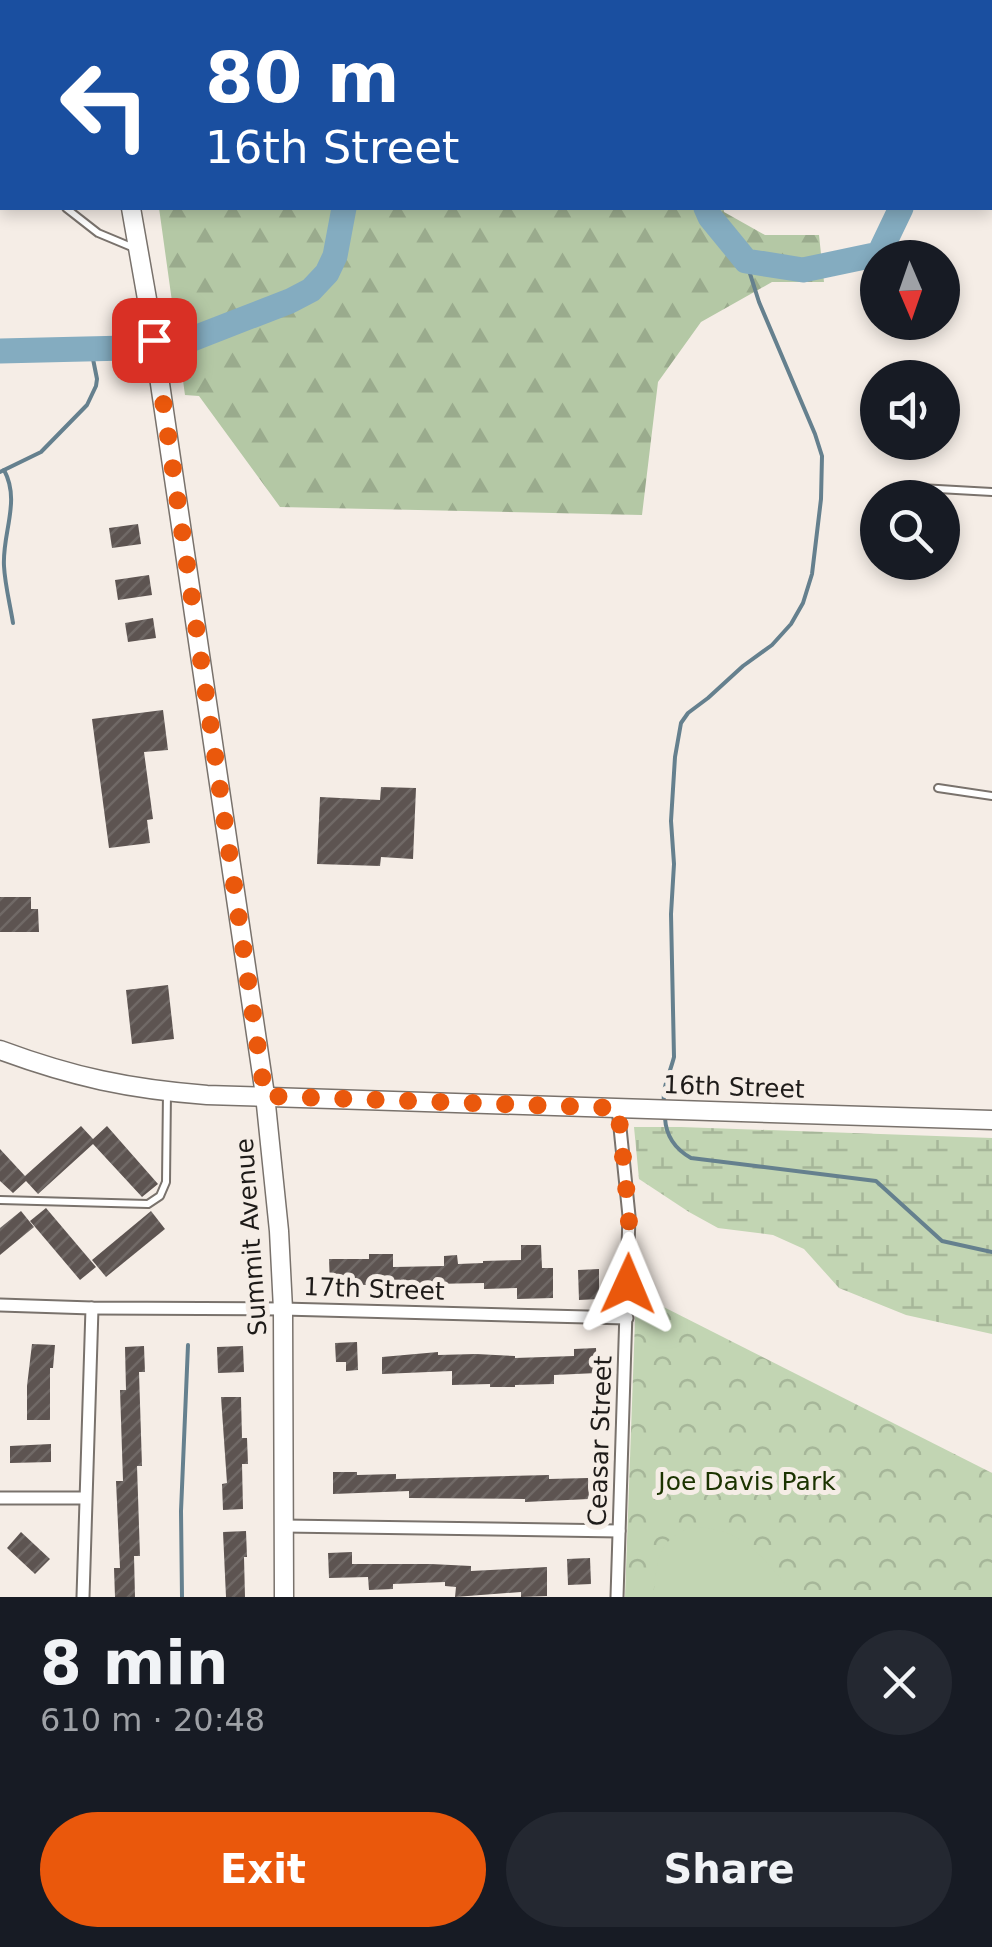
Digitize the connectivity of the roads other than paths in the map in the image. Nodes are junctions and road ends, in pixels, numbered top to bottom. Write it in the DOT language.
graph roads {
  1 [pos="68,210"];
  2 [pos="133,213"];
  3 [pos="140,251"];
  4 [pos="960,490"];
  5 [pos="992,492"];
  6 [pos="938,788"];
  7 [pos="992,796"];
  8 [pos="0,1050"];
  9 [pos="167,1092"];
  10 [pos="265,1096"];
  11 [pos="618,1108"];
  12 [pos="992,1120"];
  13 [pos="0,1200"];
  14 [pos="0,1304"];
  15 [pos="92,1308"];
  16 [pos="283,1309"];
  17 [pos="627,1318"];
  18 [pos="0,1498"];
  19 [pos="86,1498"];
  20 [pos="284,1526"];
  21 [pos="618,1531"];
  22 [pos="82,1597"];
  23 [pos="284,1597"];
  24 [pos="616,1597"];
  1 -- 3 [label="lane"];
  2 -- 3 [label="main road, Summit Avenue"];
  3 -- 10 [label="main road, Summit Avenue"];
  4 -- 5 [label="lane"];
  6 -- 7 [label="lane"];
  8 -- 9 [label="main road, 16th Street"];
  9 -- 10 [label="main road, 16th Street"];
  9 -- 13 [label="lane"];
  10 -- 11 [label="main road, 16th Street"];
  10 -- 16 [label="main road, Summit Avenue"];
  11 -- 12 [label="main road, 16th Street"];
  11 -- 17 [label="street, Ceasar Street"];
  14 -- 15 [label="street, 17th Street"];
  15 -- 16 [label="street, 17th Street"];
  15 -- 19 [label="street"];
  16 -- 17 [label="street, 17th Street"];
  16 -- 20 [label="main road, Summit Avenue"];
  17 -- 21 [label="street, Ceasar Street"];
  18 -- 19 [label="street"];
  19 -- 22 [label="street"];
  20 -- 21 [label="street"];
  20 -- 23 [label="main road, Summit Avenue"];
  21 -- 24 [label="street, Ceasar Street"];
}
